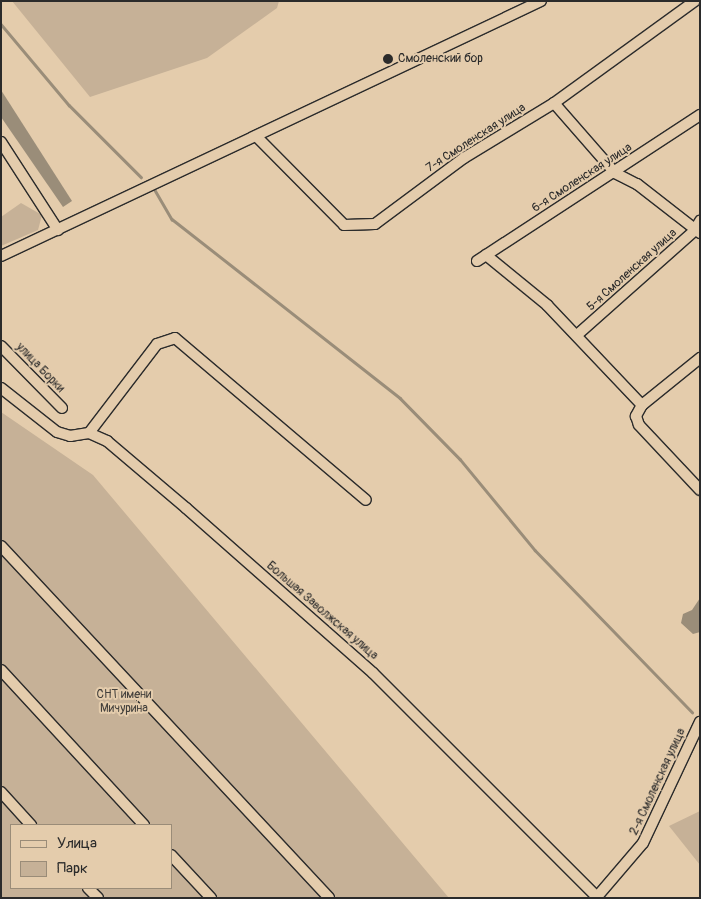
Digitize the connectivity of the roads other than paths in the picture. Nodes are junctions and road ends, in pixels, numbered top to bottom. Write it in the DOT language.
graph roads {
  1 [pos="541,1"];
  2 [pos="694,1"];
  3 [pos="554,103"];
  4 [pos="700,115"];
  5 [pos="256,136"];
  6 [pos="1,142"];
  7 [pos="615,173"];
  8 [pos="700,221"];
  9 [pos="58,230"];
  10 [pos="697,232"];
  11 [pos="1,256"];
  12 [pos="577,335"];
  13 [pos="1,346"];
  14 [pos="700,358"];
  15 [pos="1,388"];
  16 [pos="642,405"];
  17 [pos="62,408"];
  18 [pos="88,433"];
  19 [pos="700,490"];
  20 [pos="366,500"];
  21 [pos="1,546"];
  22 [pos="1,670"];
  23 [pos="700,722"];
  24 [pos="1,792"];
  25 [pos="30,824"];
  26 [pos="143,824"];
  27 [pos="172,856"];
  28 [pos="89,889"];
  29 [pos="98,898"];
  30 [pos="211,898"];
  31 [pos="328,898"];
  32 [pos="597,898"];
  1 -- 5 [label="street"];
  2 -- 3 [label="street, 7-я Смоленская улица"];
  3 -- 5 [label="street, 7-я Смоленская улица"];
  3 -- 7 [label="street"];
  4 -- 7 [label="street, 6-я Смоленская улица"];
  5 -- 9 [label="street"];
  6 -- 9 [label="street"];
  7 -- 10 [label="street"];
  7 -- 12 [label="street, 6-я Смоленская улица"];
  8 -- 10 [label="street, 5-я Смоленская улица"];
  9 -- 11 [label="street"];
  10 -- 12 [label="street, 5-я Смоленская улица"];
  12 -- 16 [label="street"];
  13 -- 17 [label="street, улица Борки"];
  14 -- 16 [label="street"];
  15 -- 18 [label="street, Большая Заволжская улица"];
  16 -- 19 [label="street"];
  18 -- 20 [label="street"];
  18 -- 32 [label="street, Большая Заволжская улица"];
  21 -- 31 [label="street"];
  22 -- 26 [label="street"];
  23 -- 32 [label="street, 2-я Смоленская улица"];
  24 -- 25 [label="street"];
  27 -- 30 [label="street"];
  28 -- 29 [label="street"];
}
